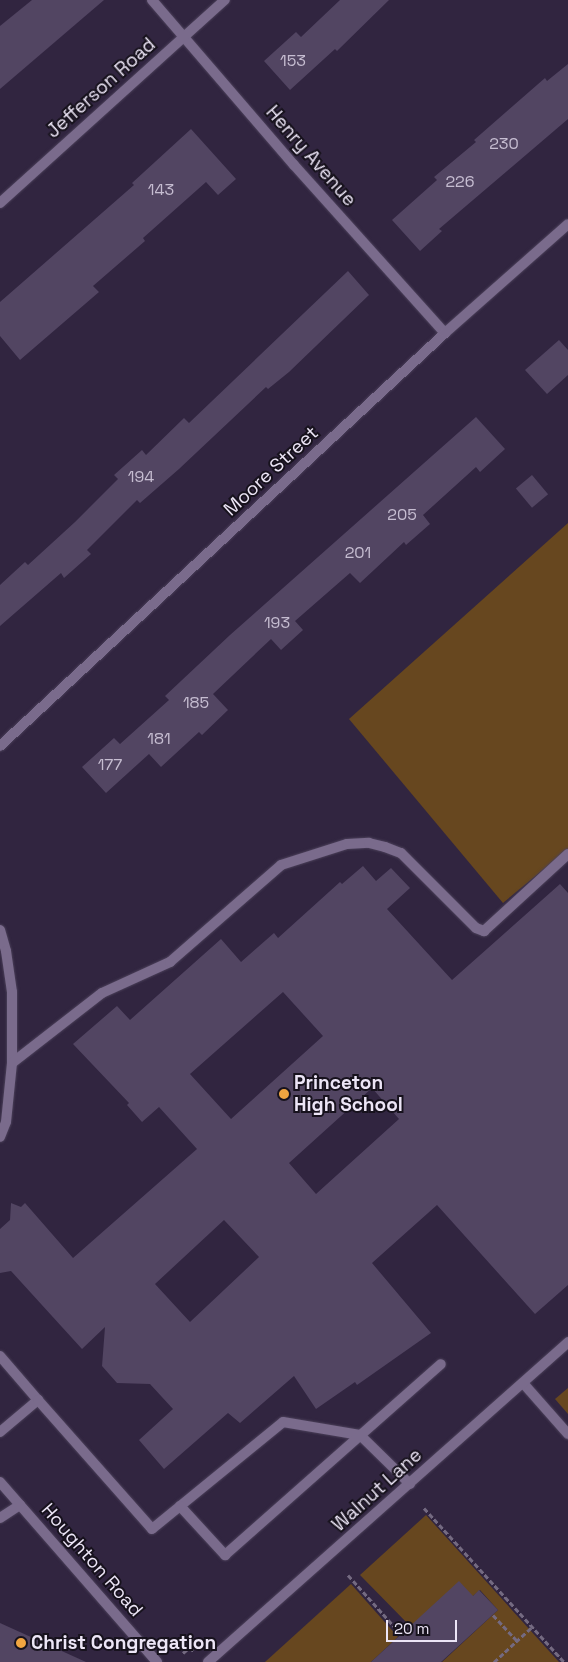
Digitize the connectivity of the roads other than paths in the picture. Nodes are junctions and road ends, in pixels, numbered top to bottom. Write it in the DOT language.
graph roads {
  1 [pos="152,0"];
  2 [pos="225,0"];
  3 [pos="184,38"];
  4 [pos="0,203"];
  5 [pos="568,224"];
  6 [pos="445,333"];
  7 [pos="0,746"];
  8 [pos="568,854"];
  9 [pos="0,930"];
  10 [pos="12,1063"];
  11 [pos="0,1137"];
  12 [pos="568,1342"];
  13 [pos="0,1356"];
  14 [pos="441,1364"];
  15 [pos="523,1383"];
  16 [pos="38,1400"];
  17 [pos="0,1432"];
  18 [pos="568,1434"];
  19 [pos="360,1435"];
  20 [pos="0,1482"];
  21 [pos="410,1484"];
  22 [pos="20,1504"];
  23 [pos="180,1506"];
  24 [pos="0,1518"];
  25 [pos="157,1662"];
  26 [pos="208,1662"];
  1 -- 3 [label="street, Henry Avenue"];
  2 -- 3 [label="street, Jefferson Road"];
  3 -- 4 [label="street, Jefferson Road"];
  3 -- 6 [label="street, Henry Avenue"];
  5 -- 6 [label="street, Moore Street"];
  6 -- 7 [label="street, Moore Street"];
  8 -- 10 [label="street"];
  9 -- 10 [label="street"];
  10 -- 11 [label="street"];
  12 -- 15 [label="street, Walnut Lane"];
  13 -- 16 [label="street"];
  14 -- 19 [label="street"];
  15 -- 18 [label="street"];
  15 -- 21 [label="street, Walnut Lane"];
  16 -- 17 [label="street"];
  16 -- 23 [label="street"];
  19 -- 21 [label="street"];
  19 -- 23 [label="street"];
  19 -- 23 [label="street"];
  20 -- 22 [label="street, Houghton Road"];
  21 -- 26 [label="street, Walnut Lane"];
  22 -- 24 [label="street"];
  22 -- 25 [label="street, Houghton Road"];
}
